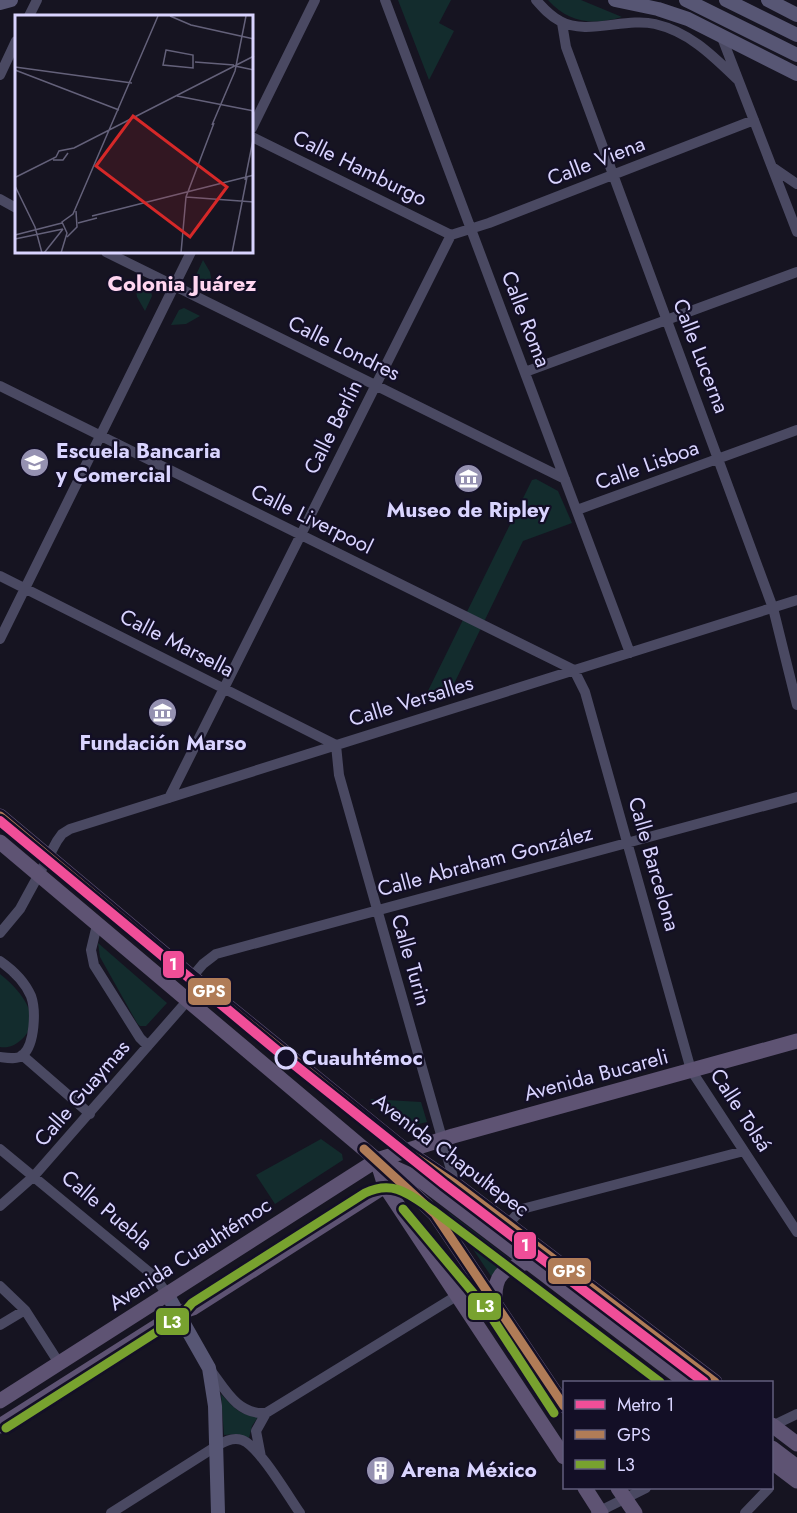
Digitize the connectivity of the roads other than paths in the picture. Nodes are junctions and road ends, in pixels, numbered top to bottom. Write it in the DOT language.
graph roads {
  1 [pos="11,0"];
  2 [pos="37,0"];
  3 [pos="315,0"];
  4 [pos="386,0"];
  5 [pos="536,0"];
  6 [pos="615,0"];
  7 [pos="686,0"];
  8 [pos="726,0"];
  9 [pos="768,0"];
  10 [pos="0,3"];
  11 [pos="711,6"];
  12 [pos="30,15"];
  13 [pos="797,15"];
  14 [pos="562,23"];
  15 [pos="721,35"];
  16 [pos="797,35"];
  17 [pos="15,43"];
  18 [pos="797,55"];
  19 [pos="797,74"];
  20 [pos="0,75"];
  21 [pos="738,80"];
  22 [pos="754,120"];
  23 [pos="254,124"];
  24 [pos="254,138"];
  25 [pos="772,167"];
  26 [pos="613,175"];
  27 [pos="797,184"];
  28 [pos="0,199"];
  29 [pos="15,207"];
  30 [pos="472,229"];
  31 [pos="797,232"];
  32 [pos="451,235"];
  33 [pos="110,254"];
  34 [pos="190,254"];
  35 [pos="797,272"];
  36 [pos="174,286"];
  37 [pos="667,320"];
  38 [pos="525,372"];
  39 [pos="376,385"];
  40 [pos="0,386"];
  41 [pos="797,430"];
  42 [pos="100,436"];
  43 [pos="720,459"];
  44 [pos="565,479"];
  45 [pos="577,510"];
  46 [pos="301,535"];
  47 [pos="0,576"];
  48 [pos="25,588"];
  49 [pos="797,600"];
  50 [pos="773,608"];
  51 [pos="0,639"];
  52 [pos="630,653"];
  53 [pos="574,670"];
  54 [pos="224,688"];
  55 [pos="797,705"];
  56 [pos="336,745"];
  57 [pos="797,797"];
  58 [pos="170,798"];
  59 [pos="0,816"];
  60 [pos="0,842"];
  61 [pos="628,843"];
  62 [pos="49,857"];
  63 [pos="39,875"];
  64 [pos="377,911"];
  65 [pos="97,924"];
  66 [pos="0,933"];
  67 [pos="0,961"];
  68 [pos="192,977"];
  69 [pos="188,1000"];
  70 [pos="797,1041"];
  71 [pos="148,1046"];
  72 [pos="22,1055"];
  73 [pos="0,1057"];
  74 [pos="691,1070"];
  75 [pos="90,1114"];
  76 [pos="441,1139"];
  77 [pos="0,1149"];
  78 [pos="406,1151"];
  79 [pos="744,1151"];
  80 [pos="377,1160"];
  81 [pos="34,1176"];
  82 [pos="455,1184"];
  83 [pos="385,1186"];
  84 [pos="0,1206"];
  85 [pos="508,1224"];
  86 [pos="797,1232"];
  87 [pos="523,1264"];
  88 [pos="0,1286"];
  89 [pos="167,1294"];
  90 [pos="458,1295"];
  91 [pos="495,1300"];
  92 [pos="25,1310"];
  93 [pos="178,1313"];
  94 [pos="0,1325"];
  95 [pos="59,1364"];
  96 [pos="209,1368"];
  97 [pos="667,1381"];
  98 [pos="683,1381"];
  99 [pos="713,1381"];
  100 [pos="0,1401"];
  101 [pos="563,1404"];
  102 [pos="266,1413"];
  103 [pos="797,1414"];
  104 [pos="773,1425"];
  105 [pos="0,1426"];
  106 [pos="773,1426"];
  107 [pos="797,1444"];
  108 [pos="215,1447"];
  109 [pos="773,1451"];
  110 [pos="563,1455"];
  111 [pos="261,1457"];
  112 [pos="784,1467"];
  113 [pos="797,1481"];
  114 [pos="773,1482"];
  115 [pos="586,1489"];
  116 [pos="641,1489"];
  117 [pos="767,1489"];
  118 [pos="622,1493"];
  119 [pos="599,1512"];
  120 [pos="111,1513"];
  121 [pos="218,1513"];
  122 [pos="300,1513"];
  123 [pos="635,1513"];
  124 [pos="745,1513"];
  1 -- 10 [label="street"];
  2 -- 12 [label="street"];
  3 -- 23 [label="street"];
  4 -- 30 [label="street, Calle Roma"];
  5 -- 14 [label="street"];
  6 -- 15 [label="street"];
  7 -- 11 [label="street"];
  8 -- 16 [label="street"];
  9 -- 13 [label="street"];
  11 -- 15 [label="street"];
  11 -- 18 [label="street"];
  14 -- 21 [label="street"];
  14 -- 26 [label="street, Calle Lucerna"];
  15 -- 19 [label="street"];
  15 -- 21 [label="street"];
  17 -- 20 [label="street"];
  21 -- 22 [label="street"];
  22 -- 25 [label="street"];
  22 -- 26 [label="street, Calle Viena"];
  24 -- 32 [label="street, Calle Hamburgo"];
  25 -- 27 [label="street"];
  25 -- 31 [label="street"];
  26 -- 30 [label="street, Calle Viena"];
  26 -- 37 [label="street, Calle Lucerna"];
  28 -- 29 [label="street"];
  30 -- 32 [label="street, Calle Viena"];
  30 -- 38 [label="street, Calle Roma"];
  32 -- 39 [label="street, Calle Berlín"];
  33 -- 36 [label="street, Calle Londres"];
  34 -- 36 [label="street"];
  35 -- 37 [label="street"];
  36 -- 39 [label="street, Calle Londres"];
  36 -- 42 [label="street"];
  37 -- 38 [label="street"];
  37 -- 43 [label="street, Calle Lucerna"];
  38 -- 44 [label="street, Calle Roma"];
  39 -- 44 [label="street, Calle Londres"];
  39 -- 46 [label="street, Calle Berlín"];
  40 -- 42 [label="street, Calle Liverpool"];
  41 -- 43 [label="street, Calle Lisboa"];
  42 -- 46 [label="street, Calle Liverpool"];
  42 -- 48 [label="street"];
  43 -- 45 [label="street, Calle Lisboa"];
  43 -- 50 [label="street, Calle Lucerna"];
  44 -- 45 [label="street, Calle Roma"];
  45 -- 52 [label="street, Calle Roma"];
  46 -- 53 [label="street, Calle Liverpool"];
  46 -- 54 [label="street, Calle Berlín"];
  47 -- 48 [label="street, Calle Marsella"];
  48 -- 51 [label="street"];
  48 -- 54 [label="street, Calle Marsella"];
  49 -- 50 [label="street, Calle Versalles"];
  50 -- 52 [label="street, Calle Versalles"];
  50 -- 55 [label="street, Calle Lucerna"];
  52 -- 53 [label="street, Calle Versalles"];
  53 -- 56 [label="street, Calle Versalles"];
  53 -- 61 [label="street, Calle Barcelona"];
  54 -- 56 [label="street, Calle Marsella"];
  54 -- 58 [label="street, Calle Berlín"];
  56 -- 58 [label="street, Calle Versalles"];
  56 -- 64 [label="street, Calle Turin"];
  57 -- 61 [label="street, Calle Abraham González"];
  58 -- 62 [label="street, Calle Versalles"];
  59 -- 62 [label="main road, Avenida Chapultepec"];
  60 -- 63 [label="main road, Avenida Chapultepec"];
  61 -- 64 [label="street, Calle Abraham González"];
  61 -- 74 [label="street, Calle Barcelona"];
  62 -- 63 [label="street, Calle Versalles"];
  62 -- 68 [label="main road, Avenida Chapultepec"];
  63 -- 65 [label="main road, Avenida Chapultepec"];
  63 -- 66 [label="street, Calle Versalles"];
  64 -- 68 [label="street, Calle Abraham González"];
  64 -- 76 [label="street, Calle Turin"];
  65 -- 69 [label="main road, Avenida Chapultepec"];
  65 -- 71 [label="street"];
  67 -- 72 [label="street"];
  68 -- 78 [label="main road, Avenida Chapultepec"];
  69 -- 71 [label="street, Calle Guaymas"];
  69 -- 80 [label="main road, Avenida Chapultepec"];
  70 -- 74 [label="main road, Avenida Bucareli"];
  71 -- 75 [label="street, Calle Guaymas"];
  72 -- 73 [label="street"];
  72 -- 75 [label="street"];
  74 -- 76 [label="main road, Avenida Bucareli"];
  74 -- 79 [label="street, Calle Tolsá"];
  75 -- 81 [label="street, Calle Guaymas"];
  76 -- 78 [label="main road, Avenida Bucareli"];
  76 -- 82 [label="street, Calle Turin"];
  77 -- 81 [label="street, Calle Puebla"];
  78 -- 80 [label="main road, Avenida Cuauhtémoc"];
  78 -- 82 [label="main road, Avenida Chapultepec"];
  79 -- 85 [label="street"];
  79 -- 86 [label="street, Calle Tolsá"];
  80 -- 83 [label="main road"];
  80 -- 87 [label="main road, Avenida Chapultepec"];
  80 -- 89 [label="main road, Avenida Cuauhtémoc"];
  80 -- 91 [label="main road"];
  81 -- 84 [label="street, Calle Guaymas"];
  81 -- 89 [label="street, Calle Puebla"];
  82 -- 85 [label="main road, Avenida Chapultepec"];
  83 -- 90 [label="main road"];
  83 -- 93 [label="main road, Avenida Cuauhtémoc"];
  85 -- 99 [label="main road, Avenida Chapultepec"];
  87 -- 91 [label="main road"];
  87 -- 97 [label="main road, Avenida Chapultepec"];
  87 -- 98 [label="main road, Avenida Chapultepec"];
  88 -- 92 [label="street"];
  89 -- 93 [label="street, Calle Puebla"];
  89 -- 95 [label="main road, Avenida Cuauhtémoc"];
  90 -- 102 [label="street"];
  90 -- 110 [label="main road"];
  91 -- 101 [label="main road"];
  92 -- 94 [label="street"];
  92 -- 95 [label="street"];
  93 -- 96 [label="street, Calle Puebla"];
  93 -- 105 [label="main road, Avenida Cuauhtémoc"];
  95 -- 100 [label="main road, Avenida Cuauhtémoc"];
  96 -- 102 [label="street"];
  96 -- 108 [label="street"];
  102 -- 111 [label="street"];
  103 -- 104 [label="street"];
  106 -- 107 [label="main road"];
  108 -- 111 [label="street"];
  108 -- 120 [label="street"];
  108 -- 121 [label="street"];
  109 -- 112 [label="main road"];
  111 -- 122 [label="street"];
  112 -- 113 [label="main road"];
  112 -- 114 [label="street"];
  115 -- 119 [label="main road"];
  116 -- 118 [label="street"];
  117 -- 124 [label="street"];
  118 -- 119 [label="street"];
  118 -- 123 [label="main road"];
}
